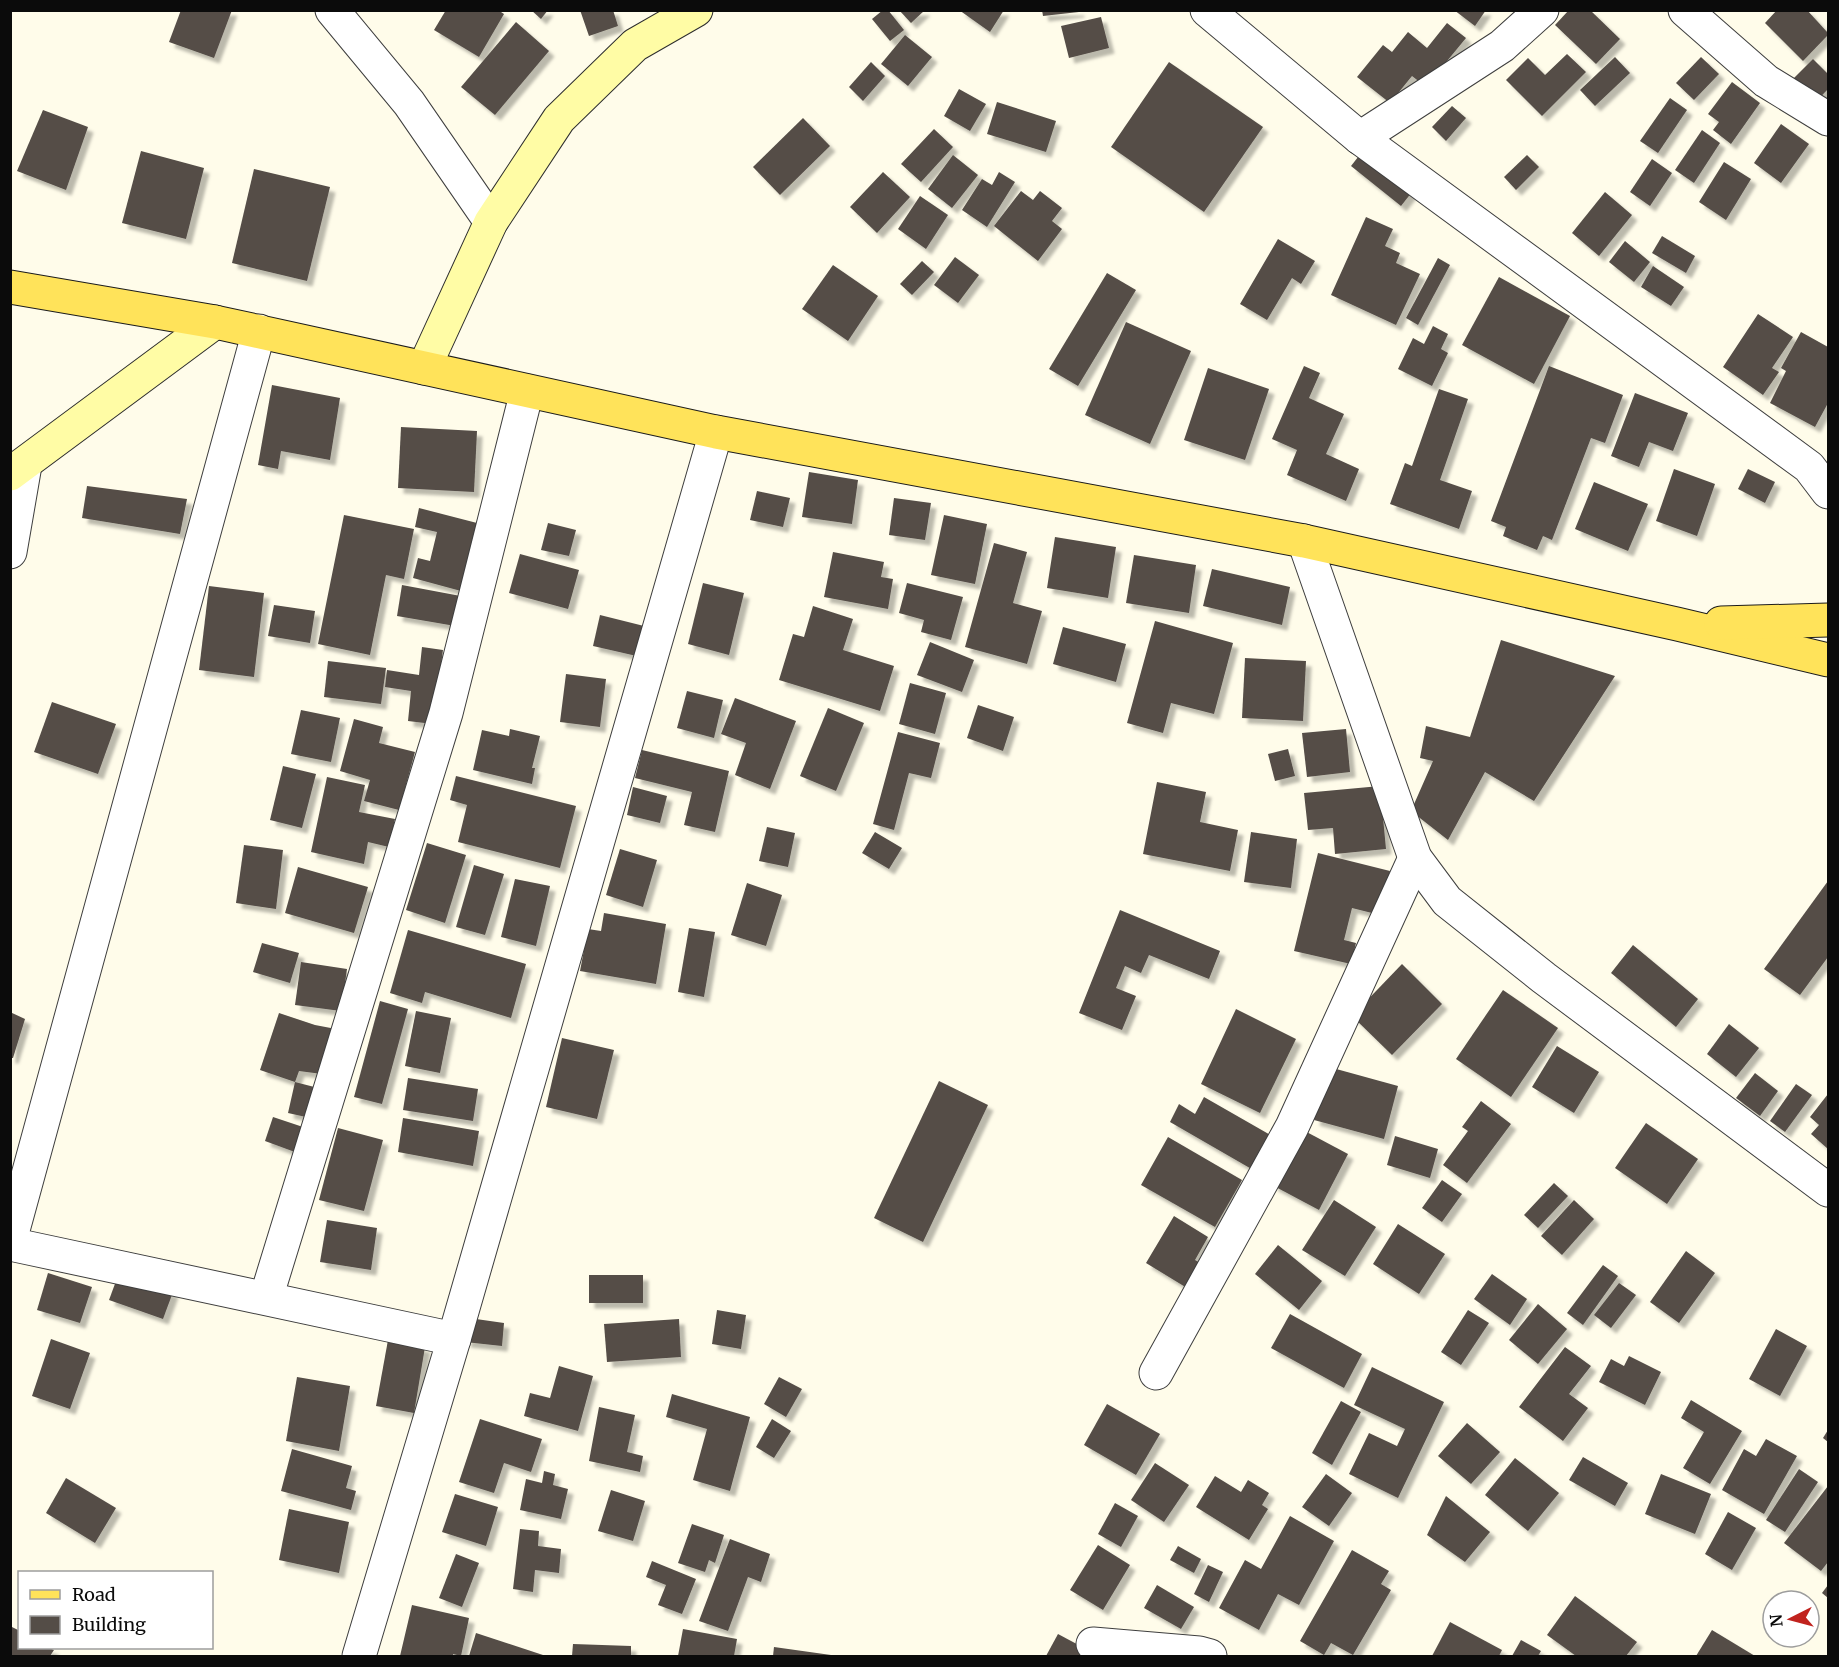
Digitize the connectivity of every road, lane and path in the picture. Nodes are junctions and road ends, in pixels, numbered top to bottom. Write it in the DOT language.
graph roads {
  1 [pos="332,10"];
  2 [pos="696,10"];
  3 [pos="1207,10"];
  4 [pos="1542,10"];
  5 [pos="1685,10"];
  6 [pos="1828,119"];
  7 [pos="1360,138"];
  8 [pos="491,222"];
  9 [pos="10,286"];
  10 [pos="215,322"];
  11 [pos="259,332"];
  12 [pos="424,368"];
  13 [pos="527,391"];
  14 [pos="716,432"];
  15 [pos="18,469"];
  16 [pos="1828,492"];
  17 [pos="1304,541"];
  18 [pos="10,552"];
  19 [pos="1828,620"];
  20 [pos="1677,624"];
  21 [pos="1828,660"];
  22 [pos="1415,858"];
  23 [pos="1828,1190"];
  24 [pos="10,1242"];
  25 [pos="266,1298"];
  26 [pos="454,1339"];
  27 [pos="1156,1373"];
  28 [pos="1094,1644"];
  29 [pos="359,1656"];
  30 [pos="1210,1656"];
  1 -- 8 [label="street"];
  2 -- 8 [label="main road"];
  3 -- 7 [label="street"];
  4 -- 7 [label="street"];
  5 -- 6 [label="street"];
  7 -- 16 [label="street"];
  8 -- 12 [label="main road"];
  9 -- 10 [label="main road"];
  10 -- 11 [label="main road"];
  10 -- 15 [label="main road"];
  11 -- 12 [label="main road"];
  11 -- 24 [label="street"];
  12 -- 13 [label="main road"];
  13 -- 14 [label="main road"];
  13 -- 25 [label="street"];
  14 -- 17 [label="main road"];
  14 -- 26 [label="street"];
  15 -- 18 [label="street"];
  17 -- 20 [label="main road"];
  17 -- 22 [label="street"];
  19 -- 20 [label="main road"];
  20 -- 21 [label="main road"];
  22 -- 23 [label="street"];
  22 -- 27 [label="street"];
  24 -- 25 [label="street"];
  25 -- 26 [label="street"];
  26 -- 29 [label="street"];
  28 -- 30 [label="street"];
}
